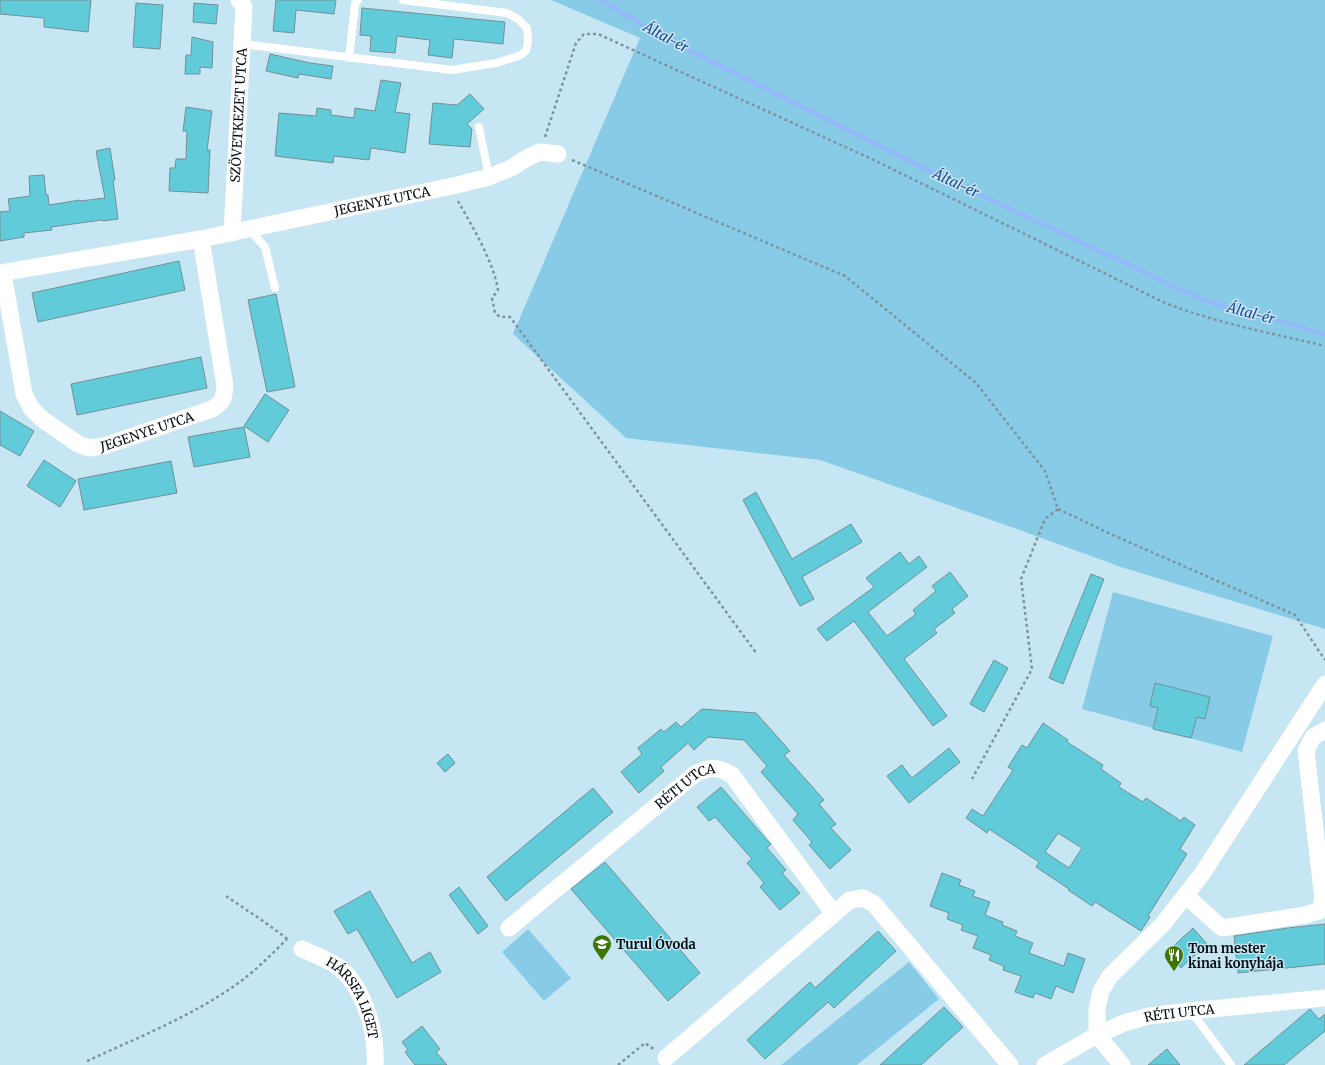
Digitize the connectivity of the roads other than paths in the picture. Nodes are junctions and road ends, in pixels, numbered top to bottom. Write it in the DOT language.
graph roads {
  1 [pos="239,0"];
  2 [pos="358,0"];
  3 [pos="404,0"];
  4 [pos="243,44"];
  5 [pos="349,58"];
  6 [pos="479,127"];
  7 [pos="558,154"];
  8 [pos="489,177"];
  9 [pos="249,229"];
  10 [pos="232,233"];
  11 [pos="201,239"];
  12 [pos="1,273"];
  13 [pos="275,288"];
  14 [pos="1325,684"];
  15 [pos="1325,730"];
  16 [pos="1186,896"];
  17 [pos="834,914"];
  18 [pos="509,928"];
  19 [pos="302,949"];
  20 [pos="1325,998"];
  21 [pos="1190,1011"];
  22 [pos="1097,1035"];
  23 [pos="666,1058"];
  24 [pos="375,1065"];
  25 [pos="1010,1065"];
  26 [pos="1045,1065"];
  27 [pos="1122,1065"];
  28 [pos="1231,1065"];
  1 -- 4 [label="street, SZÖVETKEZET UTCA"];
  2 -- 5 [label="lane"];
  3 -- 5 [label="lane"];
  4 -- 5 [label="lane"];
  4 -- 10 [label="street, SZÖVETKEZET UTCA"];
  6 -- 8 [label="lane"];
  7 -- 8 [label="street, JEGENYE UTCA"];
  8 -- 9 [label="street, JEGENYE UTCA"];
  9 -- 10 [label="street, JEGENYE UTCA"];
  9 -- 13 [label="lane"];
  10 -- 11 [label="street, JEGENYE UTCA"];
  11 -- 12 [label="street, JEGENYE UTCA"];
  11 -- 12 [label="street, JEGENYE UTCA"];
  14 -- 16 [label="street"];
  15 -- 16 [label="street"];
  16 -- 22 [label="street"];
  17 -- 18 [label="street, RÉTI UTCA"];
  17 -- 23 [label="street"];
  17 -- 25 [label="street"];
  19 -- 24 [label="street, HÁRSFA LIGET"];
  20 -- 21 [label="street, RÉTI UTCA"];
  21 -- 22 [label="street, RÉTI UTCA"];
  21 -- 28 [label="lane"];
  22 -- 26 [label="street, RÉTI UTCA"];
  22 -- 27 [label="street"];
}
